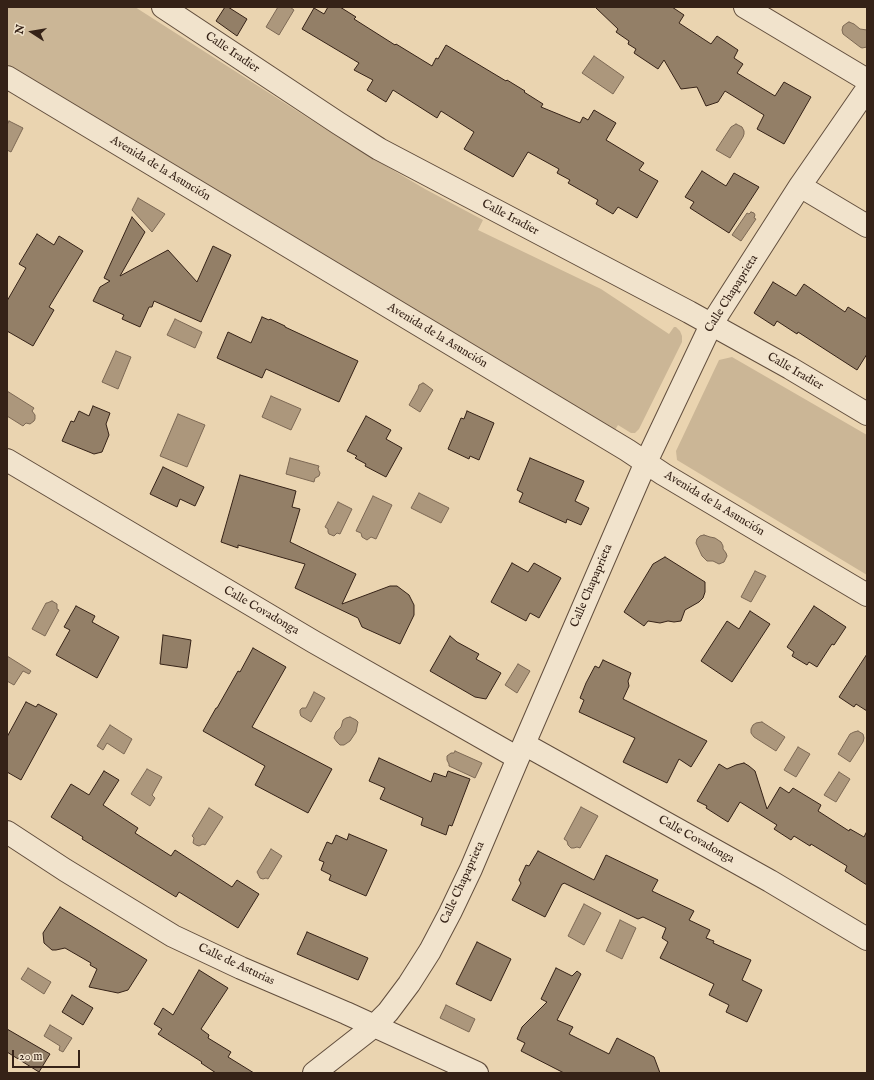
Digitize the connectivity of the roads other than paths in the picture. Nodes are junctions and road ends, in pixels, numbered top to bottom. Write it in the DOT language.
graph roads {
  1 [pos="163,7"];
  2 [pos="745,7"];
  3 [pos="7,77"];
  4 [pos="867,80"];
  5 [pos="867,89"];
  6 [pos="800,186"];
  7 [pos="867,226"];
  8 [pos="711,325"];
  9 [pos="867,414"];
  10 [pos="7,460"];
  11 [pos="646,462"];
  12 [pos="867,595"];
  13 [pos="521,751"];
  14 [pos="7,832"];
  15 [pos="867,939"];
  16 [pos="374,1026"];
  17 [pos="314,1073"];
  18 [pos="477,1073"];
  1 -- 8 [label="street, Calle Iradier"];
  2 -- 4 [label="street"];
  3 -- 11 [label="street, Avenida de la Asunción"];
  5 -- 6 [label="street, Calle Chapaprieta"];
  6 -- 7 [label="street"];
  6 -- 8 [label="street, Calle Chapaprieta"];
  8 -- 9 [label="street, Calle Iradier"];
  8 -- 11 [label="street, Calle Chapaprieta"];
  10 -- 13 [label="street, Calle Covadonga"];
  11 -- 12 [label="street, Avenida de la Asunción"];
  11 -- 13 [label="street, Calle Chapaprieta"];
  13 -- 15 [label="street, Calle Covadonga"];
  13 -- 16 [label="street, Calle Chapaprieta"];
  14 -- 16 [label="street, Calle de Asturias"];
  16 -- 17 [label="street, Calle Chapaprieta"];
  16 -- 18 [label="street, Calle de Asturias"];
}
